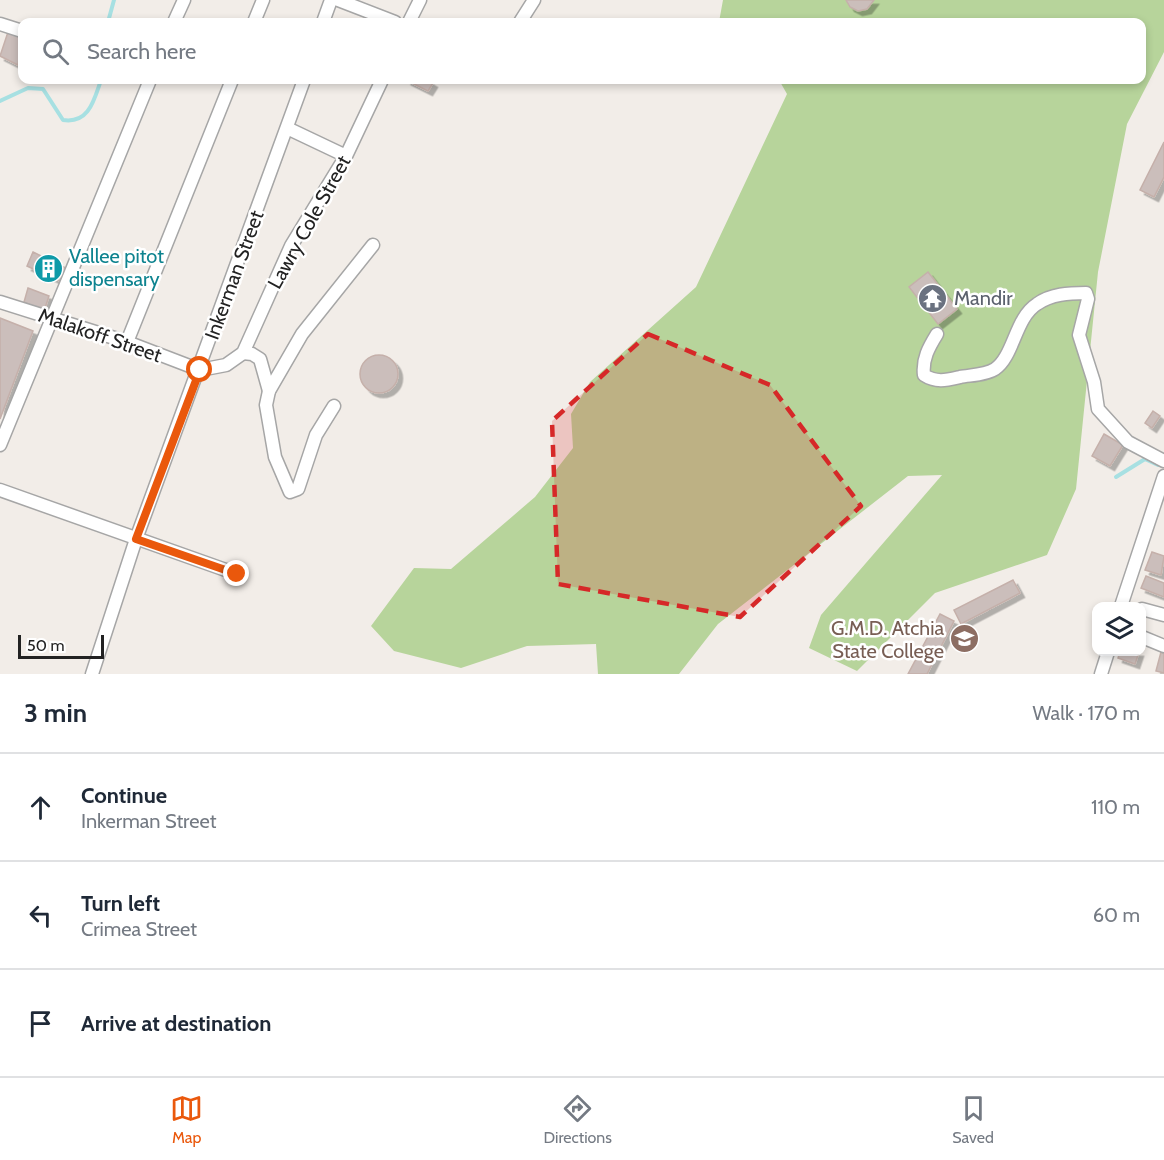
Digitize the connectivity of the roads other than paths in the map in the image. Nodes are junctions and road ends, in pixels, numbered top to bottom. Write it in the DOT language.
graph roads {
  1 [pos="184,0"];
  2 [pos="263,0"];
  3 [pos="331,0"];
  4 [pos="338,0"];
  5 [pos="420,0"];
  6 [pos="534,0"];
  7 [pos="176,18"];
  8 [pos="256,18"];
  9 [pos="324,18"];
  10 [pos="385,18"];
  11 [pos="411,18"];
  12 [pos="523,18"];
  13 [pos="0,24"];
  14 [pos="18,31"];
  15 [pos="148,84"];
  16 [pos="230,84"];
  17 [pos="303,84"];
  18 [pos="380,84"];
  19 [pos="287,128"];
  20 [pos="346,156"];
  21 [pos="373,245"];
  22 [pos="0,302"];
  23 [pos="51,318"];
  24 [pos="937,334"];
  25 [pos="127,342"];
  26 [pos="243,353"];
  27 [pos="200,370"];
  28 [pos="269,391"];
  29 [pos="334,406"];
  30 [pos="0,445"];
  31 [pos="1164,461"];
  32 [pos="1164,476"];
  33 [pos="0,490"];
  34 [pos="136,539"];
  35 [pos="237,574"];
  36 [pos="1122,602"];
  37 [pos="1146,610"];
  38 [pos="1164,615"];
  39 [pos="1146,639"];
  40 [pos="1164,646"];
  41 [pos="1106,656"];
  42 [pos="92,674"];
  43 [pos="1101,674"];
  1 -- 7 [label="street"];
  2 -- 8 [label="street"];
  3 -- 9 [label="street"];
  4 -- 10 [label="street"];
  5 -- 11 [label="street"];
  6 -- 12 [label="street"];
  13 -- 14 [label="street"];
  15 -- 23 [label="street"];
  16 -- 25 [label="street"];
  17 -- 19 [label="street, Inkerman Street"];
  18 -- 20 [label="street, Lawry Cole Street"];
  19 -- 20 [label="street"];
  19 -- 27 [label="street, Inkerman Street"];
  20 -- 26 [label="street, Lawry Cole Street"];
  21 -- 28 [label="street"];
  22 -- 23 [label="street, Malakoff Street"];
  23 -- 25 [label="street, Malakoff Street"];
  23 -- 30 [label="street"];
  24 -- 31 [label="street"];
  25 -- 27 [label="street, Malakoff Street"];
  26 -- 27 [label="street"];
  26 -- 28 [label="street"];
  27 -- 34 [label="street, Inkerman Street"];
  28 -- 29 [label="street"];
  32 -- 36 [label="street"];
  33 -- 34 [label="street"];
  34 -- 35 [label="street"];
  34 -- 42 [label="street, Inkerman Street"];
  37 -- 38 [label="street"];
  39 -- 40 [label="street"];
  41 -- 43 [label="street"];
}
